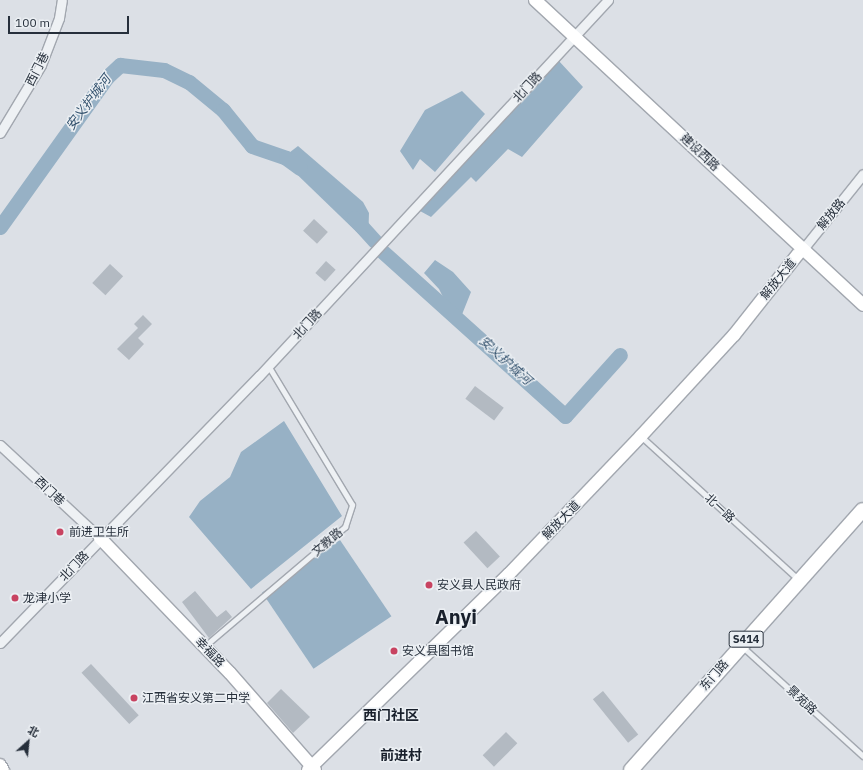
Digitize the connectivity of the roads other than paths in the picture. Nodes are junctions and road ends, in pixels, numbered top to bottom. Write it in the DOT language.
graph roads {
  1 [pos="62,0"];
  2 [pos="535,0"];
  3 [pos="608,0"];
  4 [pos="574,36"];
  5 [pos="0,133"];
  6 [pos="863,174"];
  7 [pos="801,252"];
  8 [pos="863,305"];
  9 [pos="268,366"];
  10 [pos="641,436"];
  11 [pos="0,445"];
  12 [pos="863,510"];
  13 [pos="100,538"];
  14 [pos="799,580"];
  15 [pos="0,643"];
  16 [pos="741,644"];
  17 [pos="205,646"];
  18 [pos="863,756"];
  19 [pos="0,765"];
  20 [pos="311,769"];
  21 [pos="3,770"];
  22 [pos="631,770"];
  1 -- 5 [label="street, 西门巷"];
  2 -- 4 [label="street, 建设西路"];
  3 -- 4 [label="street, 北门路"];
  4 -- 7 [label="street, 建设西路"];
  4 -- 9 [label="street, 北门路"];
  6 -- 7 [label="street, 解放路"];
  7 -- 8 [label="street, 建设西路"];
  7 -- 10 [label="street, 解放大道"];
  9 -- 13 [label="street, 北门路"];
  9 -- 17 [label="lane, 文教路"];
  10 -- 14 [label="lane, 北一路"];
  10 -- 20 [label="street, 解放大道"];
  11 -- 13 [label="street, 西门巷"];
  12 -- 14 [label="main road, 东门路 / S414"];
  13 -- 15 [label="street, 北门路"];
  13 -- 17 [label="street, 幸福路"];
  14 -- 16 [label="main road, 东门路 / S414"];
  16 -- 18 [label="lane, 景苑路"];
  16 -- 22 [label="main road, 东门路 / S414"];
  17 -- 20 [label="street, 幸福路"];
  19 -- 21 [label="street"];
}
